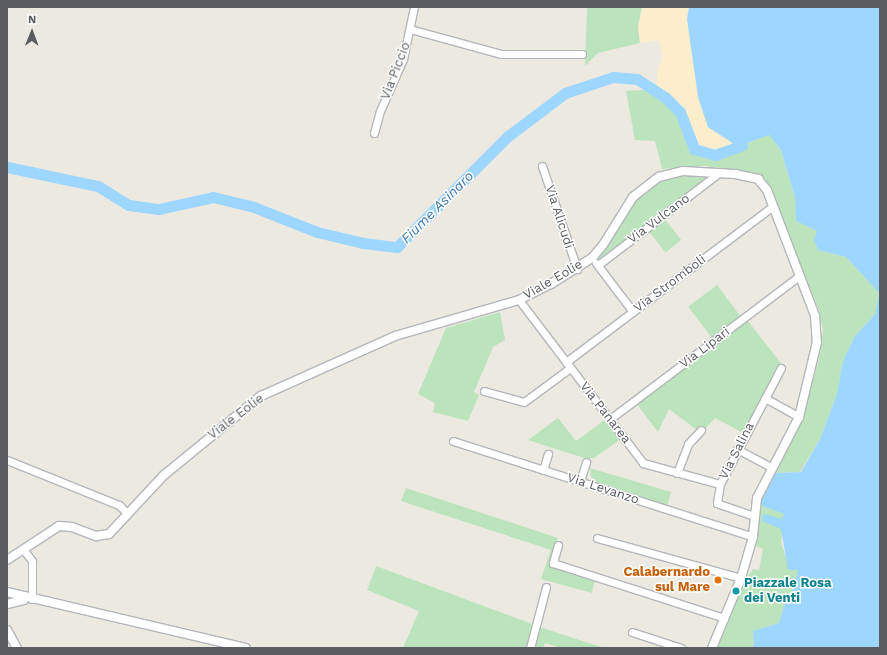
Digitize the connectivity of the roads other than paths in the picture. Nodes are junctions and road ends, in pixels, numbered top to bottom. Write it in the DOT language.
graph roads {
  1 [pos="414,7"];
  2 [pos="410,29"];
  3 [pos="582,54"];
  4 [pos="374,133"];
  5 [pos="542,166"];
  6 [pos="720,172"];
  7 [pos="773,206"];
  8 [pos="592,258"];
  9 [pos="598,265"];
  10 [pos="577,269"];
  11 [pos="799,276"];
  12 [pos="519,300"];
  13 [pos="633,312"];
  14 [pos="568,365"];
  15 [pos="781,368"];
  16 [pos="484,391"];
  17 [pos="765,398"];
  18 [pos="799,417"];
  19 [pos="610,420"];
  20 [pos="701,430"];
  21 [pos="453,441"];
  22 [pos="738,449"];
  23 [pos="548,454"];
  24 [pos="7,460"];
  25 [pos="586,462"];
  26 [pos="772,468"];
  27 [pos="544,470"];
  28 [pos="677,473"];
  29 [pos="580,481"];
  30 [pos="720,484"];
  31 [pos="127,513"];
  32 [pos="754,516"];
  33 [pos="753,537"];
  34 [pos="597,538"];
  35 [pos="558,545"];
  36 [pos="23,549"];
  37 [pos="7,560"];
  38 [pos="739,577"];
  39 [pos="546,587"];
  40 [pos="7,592"];
  41 [pos="30,599"];
  42 [pos="7,604"];
  43 [pos="722,617"];
  44 [pos="7,630"];
  45 [pos="632,632"];
  46 [pos="17,648"];
  47 [pos="246,648"];
  48 [pos="530,648"];
  49 [pos="681,648"];
  50 [pos="712,648"];
  1 -- 2 [label="street, Via Piccio"];
  2 -- 3 [label="street"];
  2 -- 4 [label="street, Via Piccio"];
  5 -- 10 [label="street, Via Alicudi"];
  6 -- 7 [label="street, Viale Eolie"];
  6 -- 8 [label="street, Viale Eolie"];
  6 -- 9 [label="street, Via Vulcano"];
  7 -- 11 [label="street, Viale Eolie"];
  7 -- 13 [label="street, Via Stromboli"];
  8 -- 9 [label="street"];
  8 -- 10 [label="street, Viale Eolie"];
  9 -- 13 [label="street"];
  10 -- 12 [label="street, Viale Eolie"];
  11 -- 18 [label="street, Viale Eolie"];
  11 -- 19 [label="street, Via Lipari"];
  12 -- 14 [label="street, Via Panarea"];
  12 -- 31 [label="street, Viale Eolie"];
  13 -- 14 [label="street, Via Stromboli"];
  14 -- 16 [label="street, Via Stromboli"];
  14 -- 19 [label="street, Via Panarea"];
  15 -- 17 [label="street, Via Salina"];
  17 -- 18 [label="street"];
  17 -- 22 [label="street, Via Salina"];
  18 -- 26 [label="street, Viale Eolie"];
  19 -- 28 [label="street, Via Panarea"];
  20 -- 28 [label="street"];
  21 -- 27 [label="street, Via Levanzo"];
  22 -- 26 [label="street"];
  22 -- 30 [label="street, Via Salina"];
  23 -- 27 [label="street"];
  24 -- 31 [label="street"];
  25 -- 29 [label="street"];
  26 -- 32 [label="street, Viale Eolie"];
  27 -- 29 [label="street, Via Levanzo"];
  28 -- 30 [label="street, Via Panarea"];
  29 -- 33 [label="street, Via Levanzo"];
  30 -- 32 [label="street, Via Salina"];
  31 -- 36 [label="street, Viale Eolie"];
  32 -- 33 [label="street, Viale Eolie"];
  33 -- 38 [label="street, Viale Eolie"];
  34 -- 38 [label="street"];
  35 -- 43 [label="street"];
  36 -- 37 [label="street, Viale Eolie"];
  36 -- 41 [label="street"];
  38 -- 43 [label="street, Viale Eolie"];
  39 -- 48 [label="street"];
  40 -- 41 [label="street"];
  41 -- 42 [label="street"];
  41 -- 47 [label="street"];
  43 -- 50 [label="street, Viale Eolie"];
  44 -- 46 [label="street"];
  45 -- 49 [label="street"];
}
